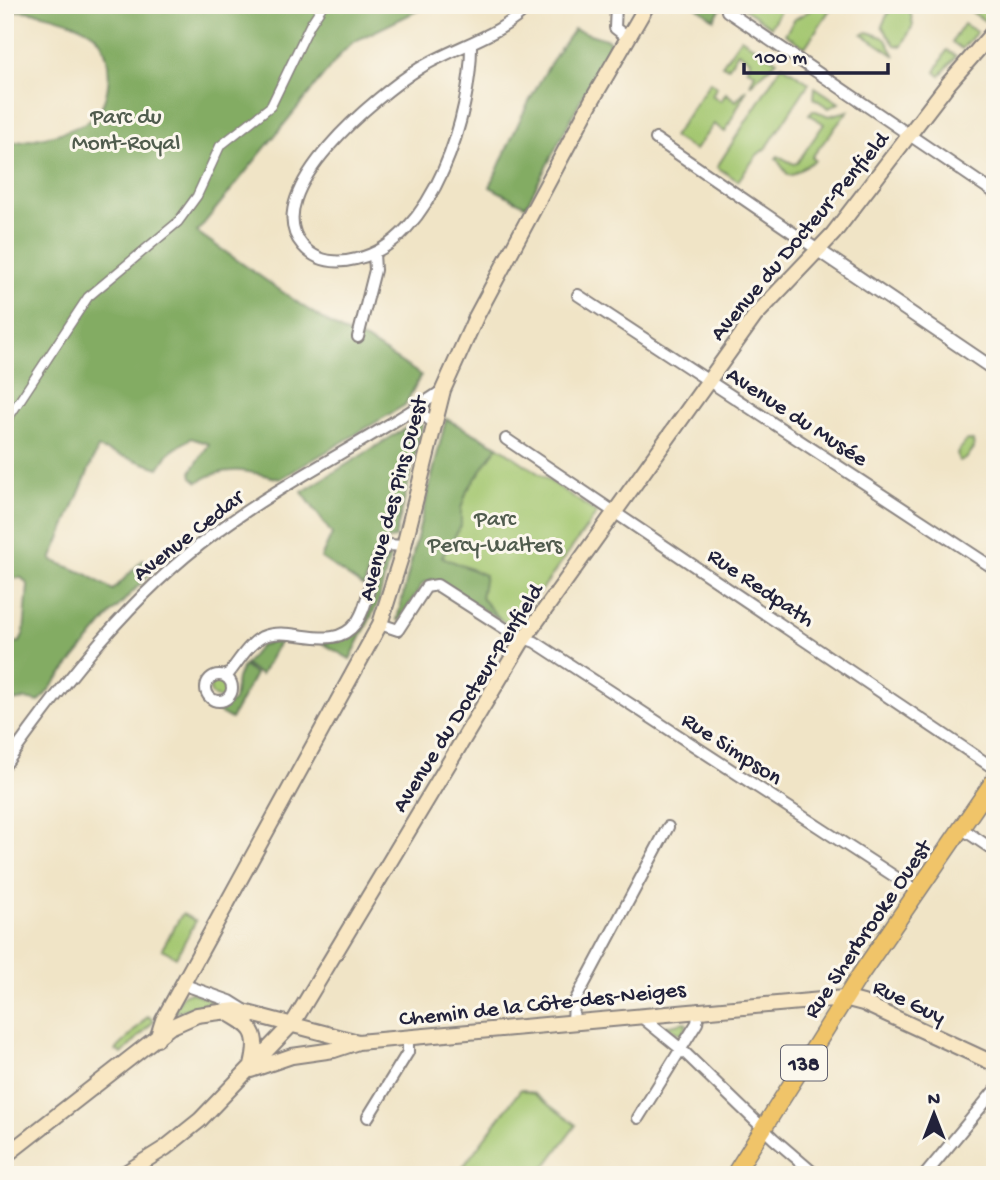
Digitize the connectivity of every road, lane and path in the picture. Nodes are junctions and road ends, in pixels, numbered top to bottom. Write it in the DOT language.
graph roads {
  1 [pos="323,5"];
  2 [pos="530,5"];
  3 [pos="616,5"];
  4 [pos="647,5"];
  5 [pos="727,11"];
  6 [pos="993,36"];
  7 [pos="628,38"];
  8 [pos="471,43"];
  9 [pos="911,136"];
  10 [pos="656,139"];
  11 [pos="995,193"];
  12 [pos="818,250"];
  13 [pos="374,253"];
  14 [pos="578,295"];
  15 [pos="358,337"];
  16 [pos="995,370"];
  17 [pos="708,381"];
  18 [pos="443,390"];
  19 [pos="408,413"];
  20 [pos="5,423"];
  21 [pos="434,424"];
  22 [pos="506,439"];
  23 [pos="615,512"];
  24 [pos="403,546"];
  25 [pos="995,569"];
  26 [pos="380,624"];
  27 [pos="525,639"];
  28 [pos="226,677"];
  29 [pos="5,765"];
  30 [pos="995,769"];
  31 [pos="995,779"];
  32 [pos="668,827"];
  33 [pos="961,828"];
  34 [pos="995,851"];
  35 [pos="917,891"];
  36 [pos="182,984"];
  37 [pos="844,998"];
  38 [pos="699,1009"];
  39 [pos="222,1010"];
  40 [pos="249,1012"];
  41 [pos="639,1015"];
  42 [pos="573,1021"];
  43 [pos="293,1023"];
  44 [pos="408,1038"];
  45 [pos="157,1039"];
  46 [pos="358,1042"];
  47 [pos="681,1048"];
  48 [pos="995,1064"];
  49 [pos="250,1070"];
  50 [pos="995,1090"];
  51 [pos="368,1117"];
  52 [pos="638,1118"];
  53 [pos="763,1128"];
  54 [pos="5,1156"];
  55 [pos="122,1175"];
  56 [pos="733,1175"];
  57 [pos="816,1175"];
  58 [pos="925,1175"];
  1 -- 20 [label="street"];
  2 -- 8 [label="street"];
  3 -- 7 [label="street"];
  4 -- 7 [label="main road, Avenue des Pins Ouest"];
  5 -- 9 [label="street"];
  6 -- 9 [label="main road, Avenue du Docteur-Penfield"];
  7 -- 18 [label="main road, Avenue des Pins Ouest"];
  8 -- 13 [label="street"];
  8 -- 13 [label="street"];
  9 -- 11 [label="street"];
  9 -- 12 [label="main road, Avenue du Docteur-Penfield"];
  10 -- 12 [label="street"];
  12 -- 16 [label="street"];
  12 -- 17 [label="main road, Avenue du Docteur-Penfield"];
  13 -- 15 [label="street"];
  14 -- 17 [label="street, Avenue du Musée"];
  17 -- 23 [label="main road, Avenue du Docteur-Penfield"];
  17 -- 25 [label="street, Avenue du Musée"];
  18 -- 19 [label="street, Avenue Cedar"];
  18 -- 21 [label="main road, Avenue des Pins Ouest"];
  19 -- 21 [label="street"];
  19 -- 29 [label="street, Avenue Cedar"];
  21 -- 24 [label="main road, Avenue des Pins Ouest"];
  22 -- 23 [label="street, Rue Redpath"];
  23 -- 27 [label="main road, Avenue du Docteur-Penfield"];
  23 -- 30 [label="street, Rue Redpath"];
  24 -- 26 [label="main road, Avenue des Pins Ouest"];
  24 -- 28 [label="street"];
  26 -- 27 [label="street, Rue Simpson"];
  26 -- 36 [label="main road, Avenue des Pins Ouest"];
  27 -- 35 [label="street, Rue Simpson"];
  27 -- 43 [label="main road, Avenue du Docteur-Penfield"];
  31 -- 33 [label="main road, Rue Sherbrooke Ouest / 138"];
  32 -- 42 [label="street"];
  33 -- 34 [label="street"];
  33 -- 35 [label="main road, Rue Sherbrooke Ouest / 138"];
  35 -- 37 [label="main road, Rue Sherbrooke Ouest / 138"];
  36 -- 40 [label="street, Chemin de la Côte-des-Neiges"];
  36 -- 45 [label="main road, Avenue des Pins Ouest"];
  37 -- 38 [label="main road, Chemin de la Côte-des-Neiges"];
  37 -- 48 [label="main road, Rue Guy"];
  37 -- 53 [label="main road, Rue Sherbrooke Ouest / 138"];
  38 -- 41 [label="main road, Chemin de la Côte-des-Neiges"];
  38 -- 47 [label="street"];
  39 -- 40 [label="main road, Chemin de la Côte-des-Neiges"];
  39 -- 45 [label="main road, Chemin de la Côte-des-Neiges"];
  39 -- 49 [label="main road"];
  40 -- 43 [label="main road, Chemin de la Côte-des-Neiges"];
  41 -- 42 [label="main road, Chemin de la Côte-des-Neiges"];
  41 -- 47 [label="street"];
  42 -- 44 [label="main road, Chemin de la Côte-des-Neiges"];
  43 -- 46 [label="main road, Chemin de la Côte-des-Neiges"];
  43 -- 49 [label="main road, Avenue du Docteur-Penfield"];
  44 -- 46 [label="main road, Chemin de la Côte-des-Neiges"];
  44 -- 51 [label="street"];
  45 -- 54 [label="main road, Chemin de la Côte-des-Neiges"];
  46 -- 49 [label="main road"];
  47 -- 52 [label="street"];
  47 -- 53 [label="street"];
  49 -- 55 [label="main road, Avenue du Docteur-Penfield"];
  50 -- 58 [label="street"];
  53 -- 56 [label="main road, Rue Sherbrooke Ouest / 138"];
  53 -- 57 [label="street"];
}
